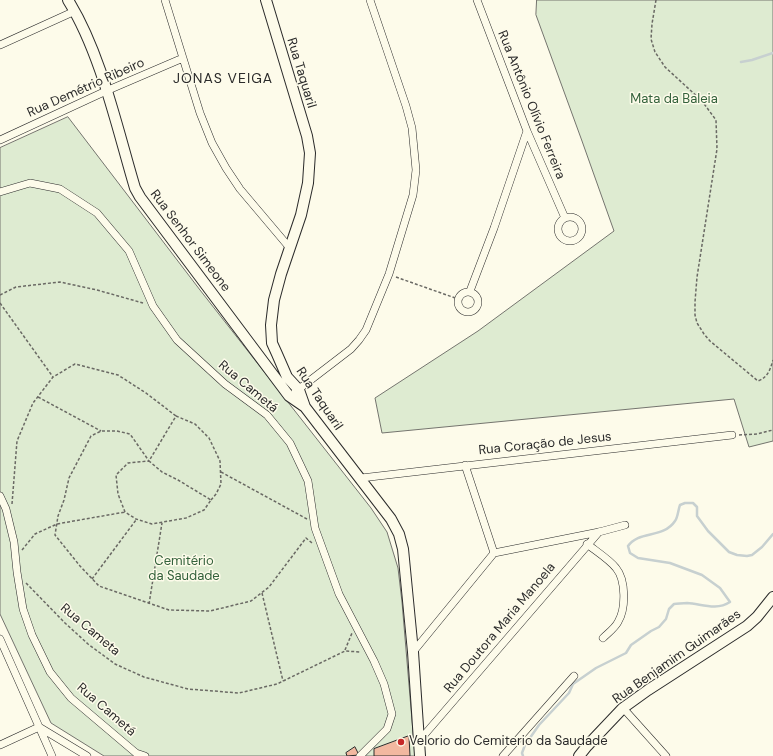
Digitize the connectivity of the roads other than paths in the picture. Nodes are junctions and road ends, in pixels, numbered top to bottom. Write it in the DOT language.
graph roads {
  1 [pos="68,0"];
  2 [pos="165,0"];
  3 [pos="266,0"];
  4 [pos="370,0"];
  5 [pos="477,0"];
  6 [pos="75,11"];
  7 [pos="0,45"];
  8 [pos="183,58"];
  9 [pos="106,91"];
  10 [pos="526,131"];
  11 [pos="0,140"];
  12 [pos="0,192"];
  13 [pos="565,218"];
  14 [pos="289,246"];
  15 [pos="470,291"];
  16 [pos="299,390"];
  17 [pos="289,396"];
  18 [pos="305,407"];
  19 [pos="732,435"];
  20 [pos="465,465"];
  21 [pos="362,478"];
  22 [pos="0,496"];
  23 [pos="625,525"];
  24 [pos="599,532"];
  25 [pos="587,544"];
  26 [pos="494,553"];
  27 [pos="773,597"];
  28 [pos="603,638"];
  29 [pos="0,639"];
  30 [pos="3,652"];
  31 [pos="413,652"];
  32 [pos="574,676"];
  33 [pos="623,708"];
  34 [pos="39,727"];
  35 [pos="419,741"];
  36 [pos="0,745"];
  37 [pos="52,756"];
  38 [pos="87,756"];
  39 [pos="145,756"];
  40 [pos="360,756"];
  41 [pos="420,756"];
  42 [pos="503,756"];
  43 [pos="579,756"];
  44 [pos="666,756"];
  1 -- 6 [label="street, Rua Senhor Simeone"];
  2 -- 8 [label="street"];
  3 -- 14 [label="street, Rua Taquaril"];
  4 -- 16 [label="street"];
  5 -- 10 [label="street, Rua Antônio Olívio Ferreira"];
  6 -- 7 [label="street"];
  6 -- 9 [label="street, Rua Senhor Simeone"];
  8 -- 9 [label="street, Rua Demétrio Ribeiro"];
  8 -- 14 [label="street"];
  9 -- 11 [label="street, Rua Demétrio Ribeiro"];
  9 -- 17 [label="street, Rua Senhor Simeone"];
  10 -- 13 [label="street, Rua Antônio Olívio Ferreira"];
  10 -- 15 [label="street"];
  12 -- 40 [label="street, Rua Cametá"];
  14 -- 16 [label="street, Rua Taquaril"];
  15 -- 15 [label="street"];
  16 -- 17 [label="street"];
  16 -- 18 [label="street, Rua Taquaril"];
  17 -- 18 [label="street, Rua Senhor Simeone"];
  18 -- 21 [label="street, Rua Taquaril"];
  19 -- 20 [label="street, Rua Coração de Jesus"];
  20 -- 21 [label="street, Rua Coração de Jesus"];
  20 -- 26 [label="street"];
  21 -- 31 [label="street, Rua Taquaril"];
  22 -- 39 [label="street, Rua Cametá"];
  23 -- 24 [label="street"];
  24 -- 25 [label="street, Rua Doutora Maria Manoela"];
  24 -- 26 [label="street"];
  25 -- 28 [label="street"];
  25 -- 35 [label="street, Rua Doutora Maria Manoela"];
  26 -- 31 [label="street"];
  27 -- 33 [label="street, Rua Benjamim Guimarães"];
  29 -- 30 [label="street"];
  30 -- 34 [label="street"];
  31 -- 35 [label="street, Rua Taquaril"];
  32 -- 42 [label="street"];
  33 -- 43 [label="street, Rua Benjamim Guimarães"];
  33 -- 44 [label="street"];
  34 -- 36 [label="street"];
  34 -- 37 [label="street"];
  34 -- 38 [label="street"];
  35 -- 41 [label="street, Rua Taquaril"];
}
